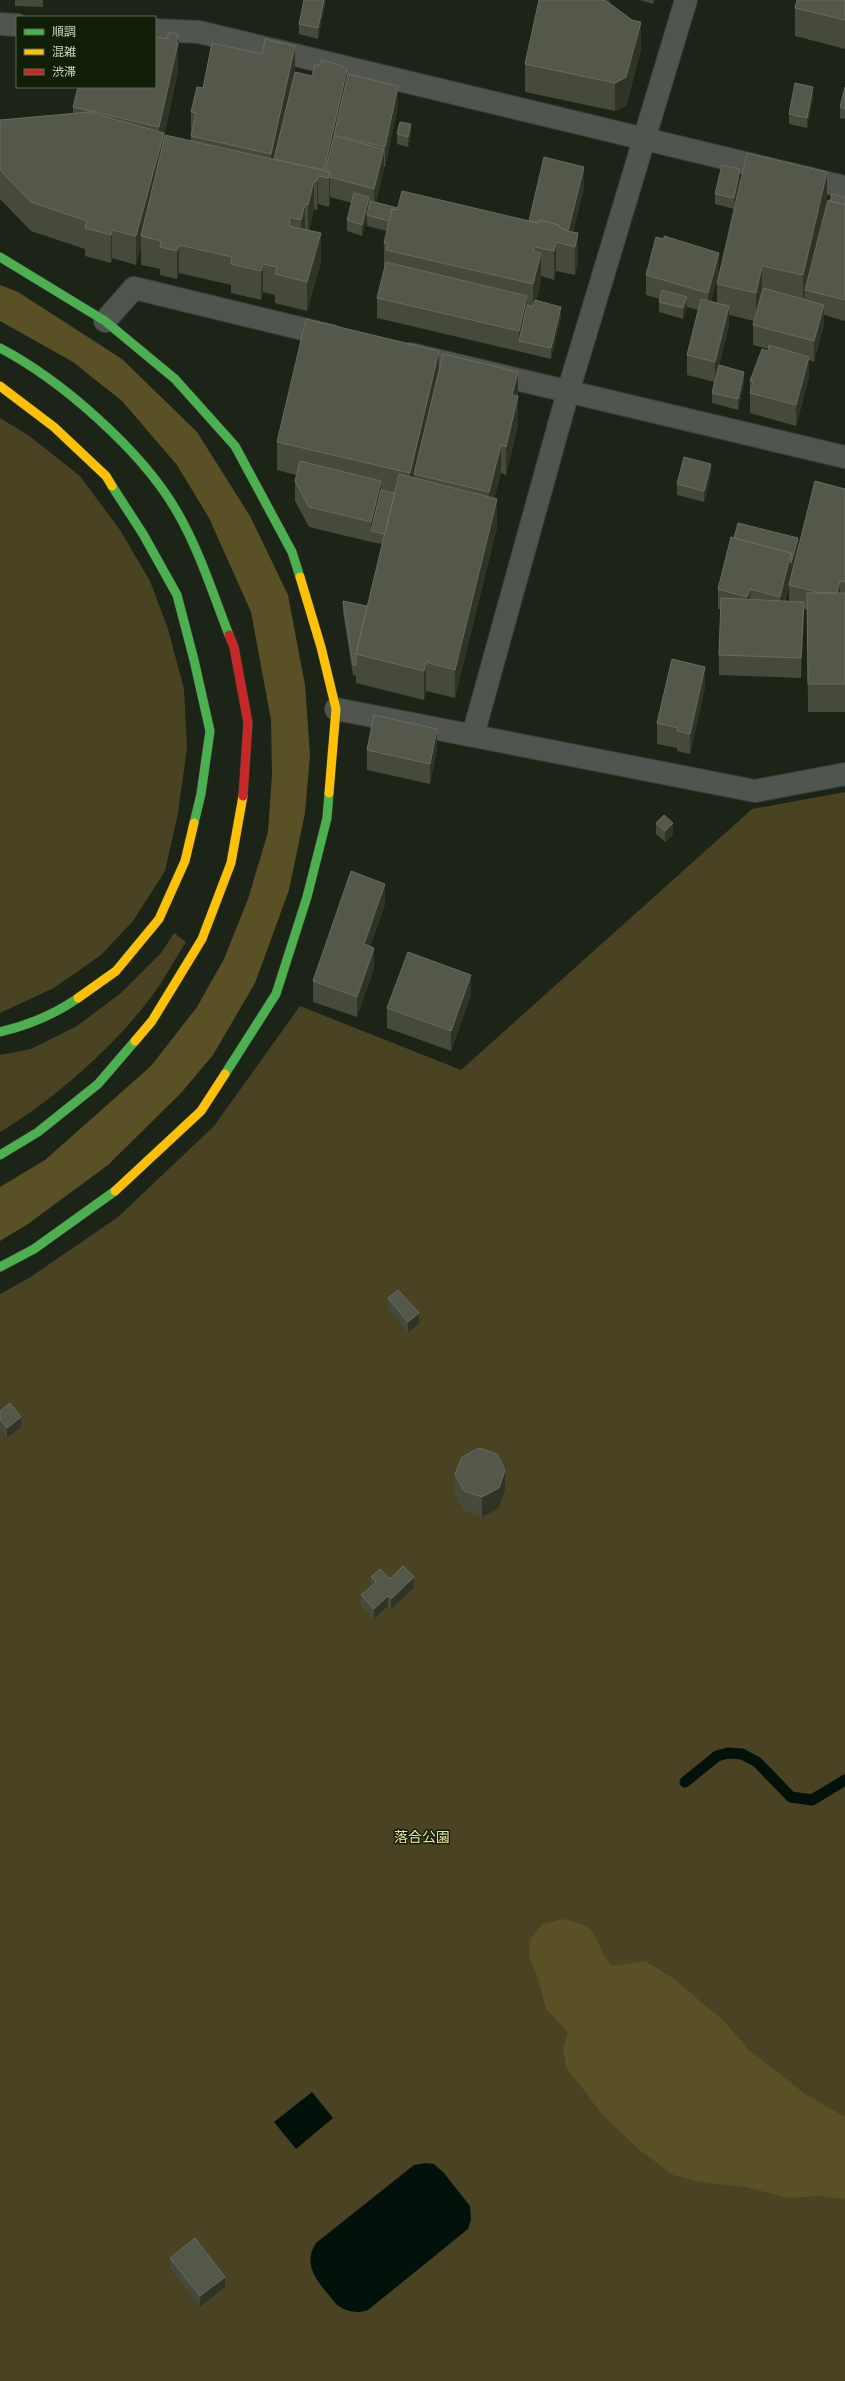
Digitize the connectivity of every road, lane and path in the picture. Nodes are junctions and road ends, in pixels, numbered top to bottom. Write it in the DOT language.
graph roads {
  1 [pos="686,0"];
  2 [pos="0,24"];
  3 [pos="16,25"];
  4 [pos="156,30"];
  5 [pos="644,140"];
  6 [pos="845,187"];
  7 [pos="0,257"];
  8 [pos="105,321"];
  9 [pos="351,340"];
  10 [pos="0,348"];
  11 [pos="390,349"];
  12 [pos="0,386"];
  13 [pos="568,392"];
  14 [pos="845,457"];
  15 [pos="336,709"];
  16 [pos="473,735"];
  17 [pos="845,774"];
  18 [pos="0,1032"];
  19 [pos="0,1155"];
  20 [pos="0,1267"];
  1 -- 5 [label="street"];
  2 -- 3 [label="street"];
  4 -- 5 [label="street"];
  5 -- 6 [label="street"];
  5 -- 13 [label="street"];
  7 -- 8 [label="main road"];
  8 -- 9 [label="street"];
  8 -- 15 [label="main road"];
  10 -- 19 [label="main road"];
  11 -- 13 [label="street"];
  12 -- 18 [label="main road"];
  13 -- 14 [label="street"];
  13 -- 16 [label="street"];
  15 -- 16 [label="street"];
  15 -- 20 [label="main road"];
  16 -- 17 [label="street"];
}
